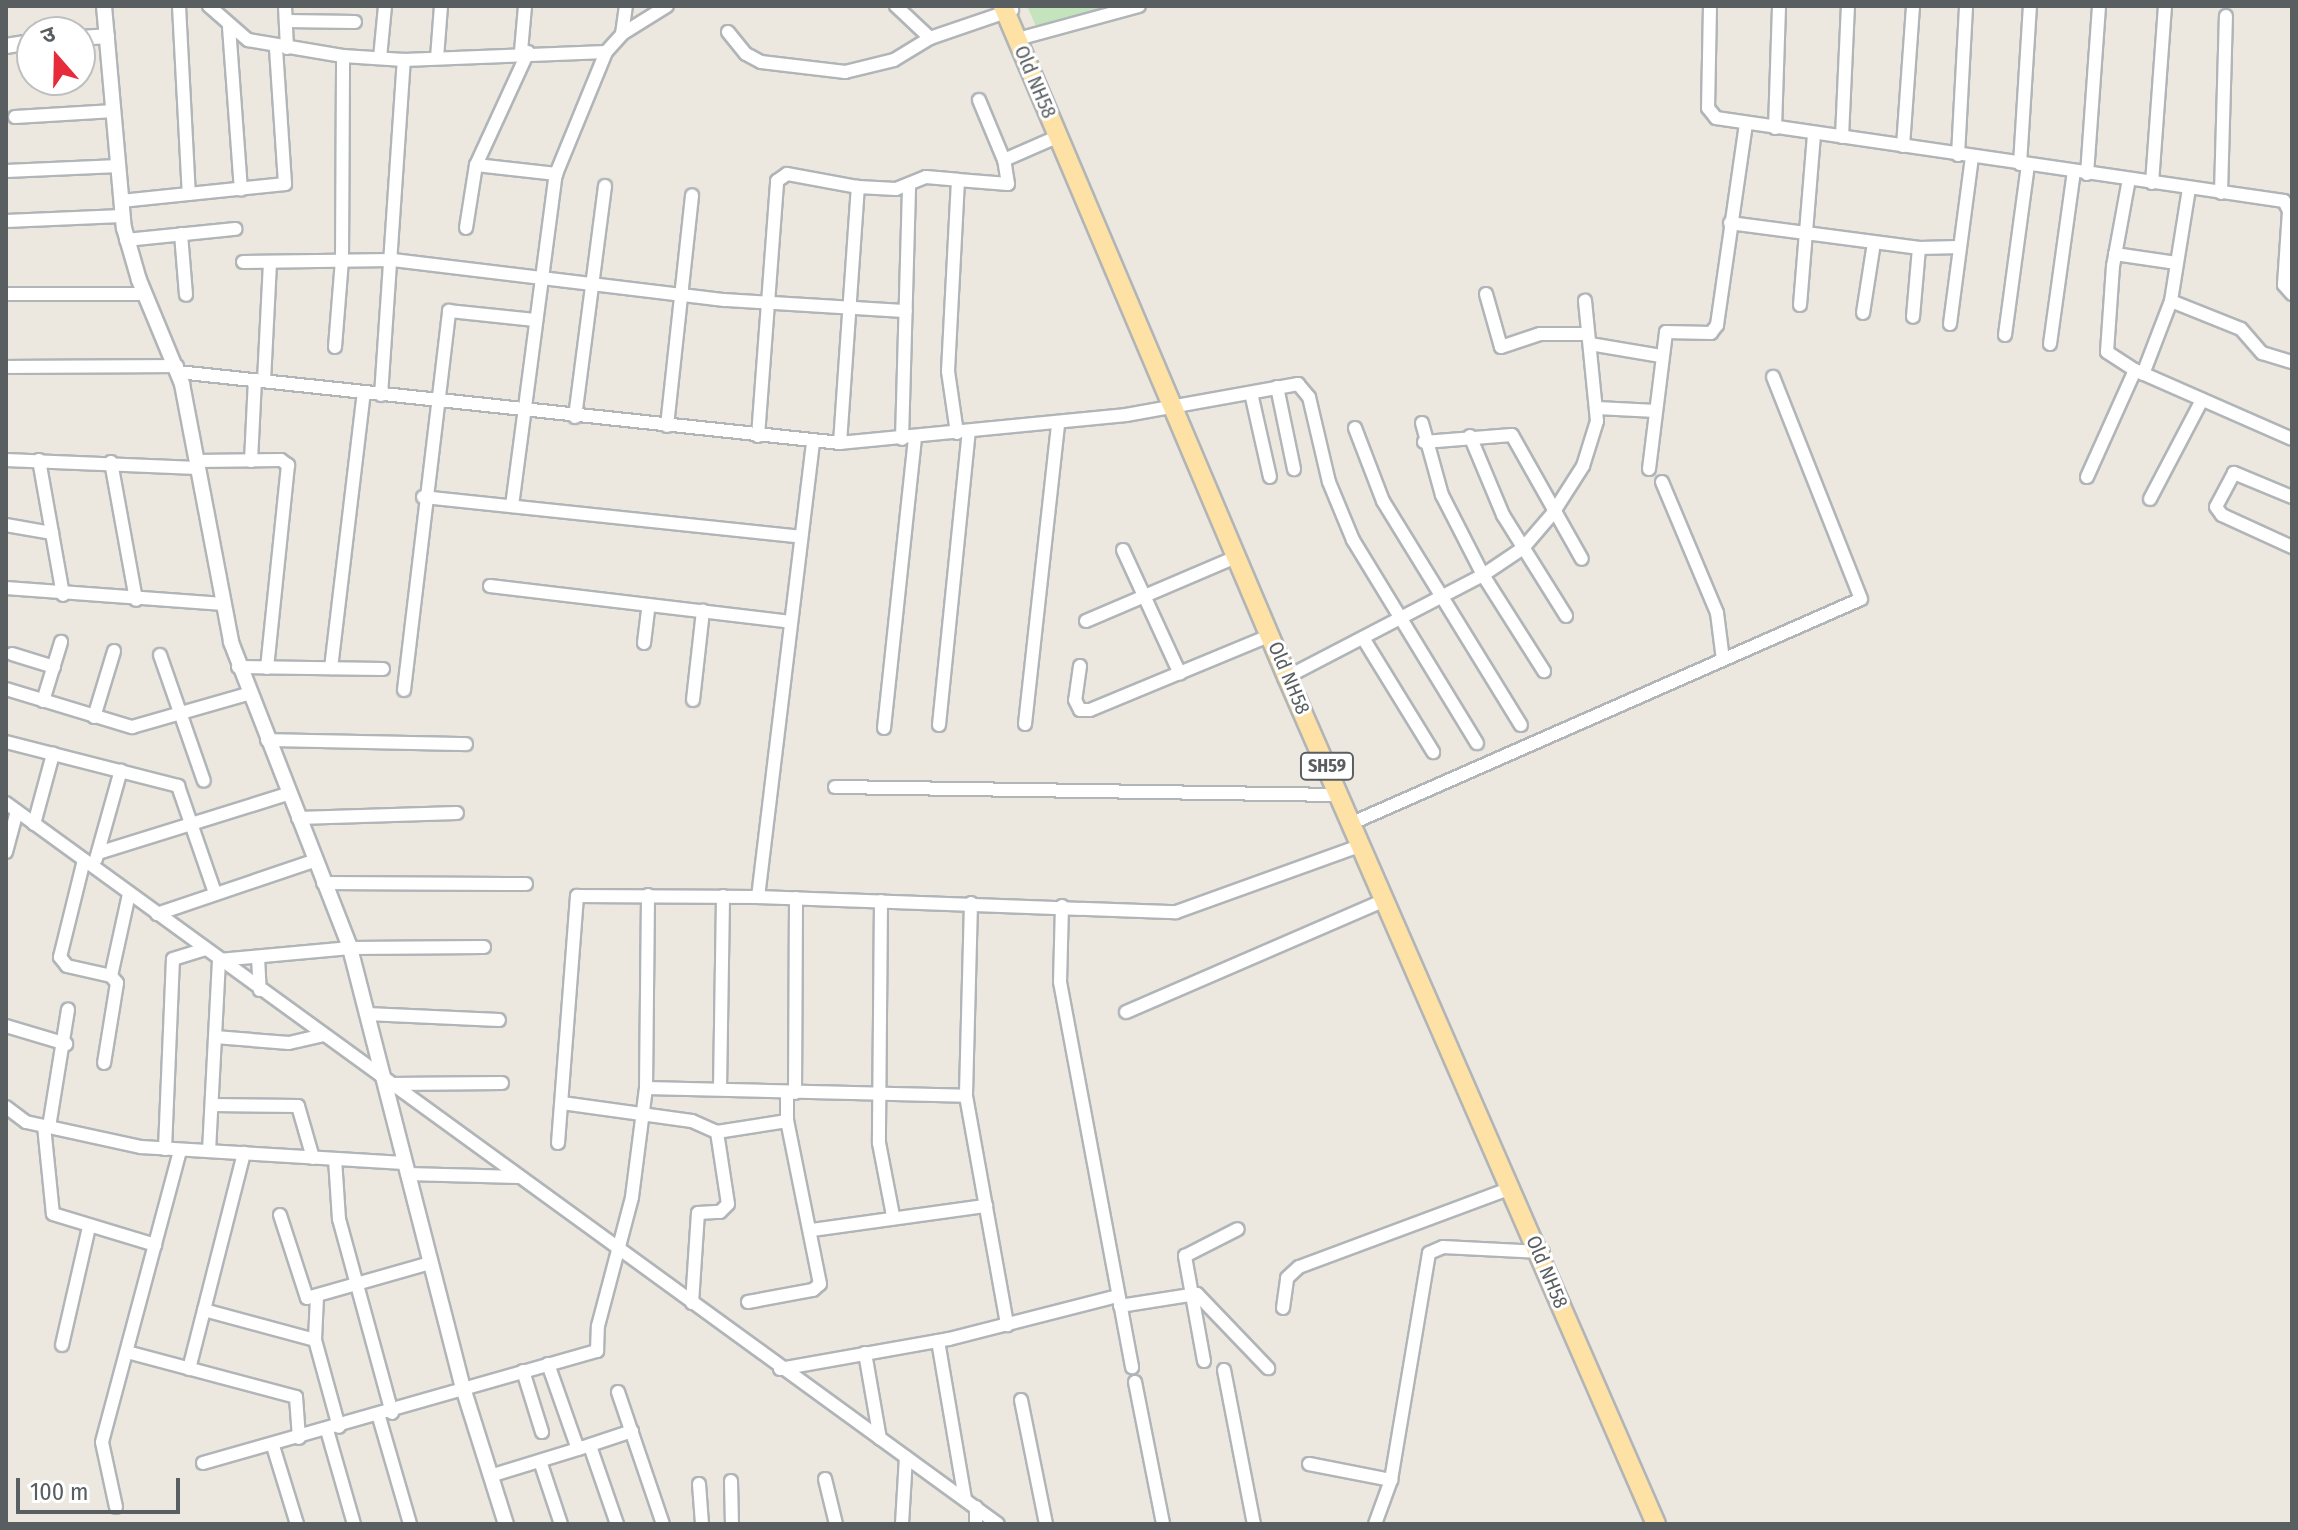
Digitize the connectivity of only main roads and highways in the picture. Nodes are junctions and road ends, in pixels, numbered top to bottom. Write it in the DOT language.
graph roads {
  1 [pos="1008,8"];
  2 [pos="1058,127"];
  3 [pos="1178,408"];
  4 [pos="1290,676"];
  5 [pos="1543,1252"];
  6 [pos="1656,1524"];
  7 [pos="1665,1524"];
  1 -- 2 [label="main road, Old NH58 / SH59"];
  1 -- 2 [label="main road, Old NH58 / SH59"];
  2 -- 3 [label="main road, Old NH58 / SH59"];
  3 -- 4 [label="main road, Old NH58 / SH59"];
  3 -- 4 [label="main road, Old NH58 / SH59"];
  4 -- 5 [label="main road, Old NH58 / SH59"];
  4 -- 5 [label="main road, Old NH58 / SH59"];
  5 -- 6 [label="main road, Old NH58 / SH59"];
  5 -- 7 [label="main road, Old NH58 / SH59"];
}
